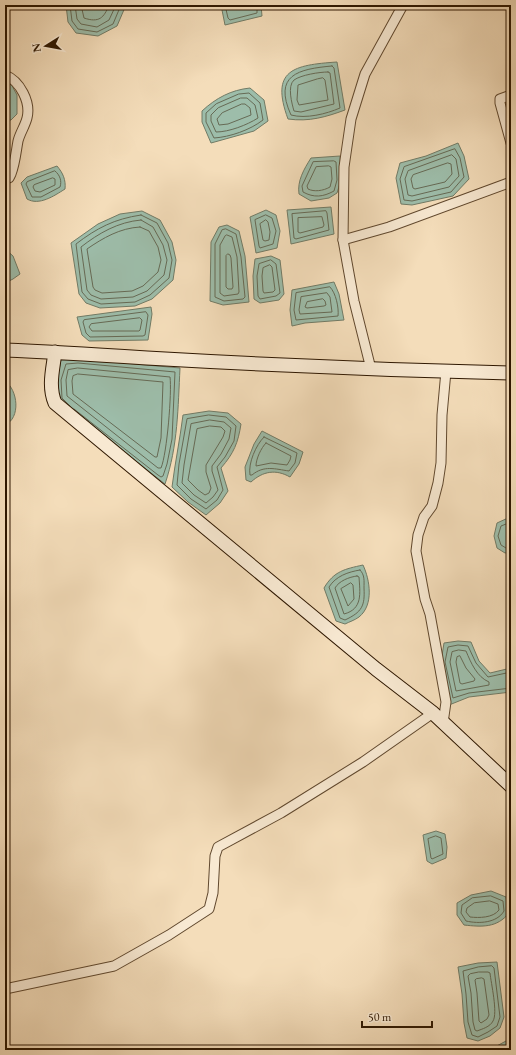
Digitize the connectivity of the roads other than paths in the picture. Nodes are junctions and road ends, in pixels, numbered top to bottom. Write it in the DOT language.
graph roads {
  1 [pos="403,5"];
  2 [pos="5,75"];
  3 [pos="511,95"];
  4 [pos="511,143"];
  5 [pos="5,179"];
  6 [pos="511,182"];
  7 [pos="343,240"];
  8 [pos="5,350"];
  9 [pos="55,352"];
  10 [pos="371,369"];
  11 [pos="446,371"];
  12 [pos="511,373"];
  13 [pos="433,713"];
  14 [pos="444,723"];
  15 [pos="511,786"];
  16 [pos="5,989"];
  1 -- 7 [label="street"];
  2 -- 5 [label="street"];
  3 -- 4 [label="street"];
  6 -- 7 [label="street"];
  7 -- 10 [label="street"];
  8 -- 9 [label="street"];
  9 -- 10 [label="street"];
  9 -- 13 [label="street"];
  10 -- 11 [label="street"];
  11 -- 12 [label="street"];
  11 -- 14 [label="street"];
  13 -- 14 [label="street"];
  13 -- 16 [label="street"];
  14 -- 15 [label="street"];
}
